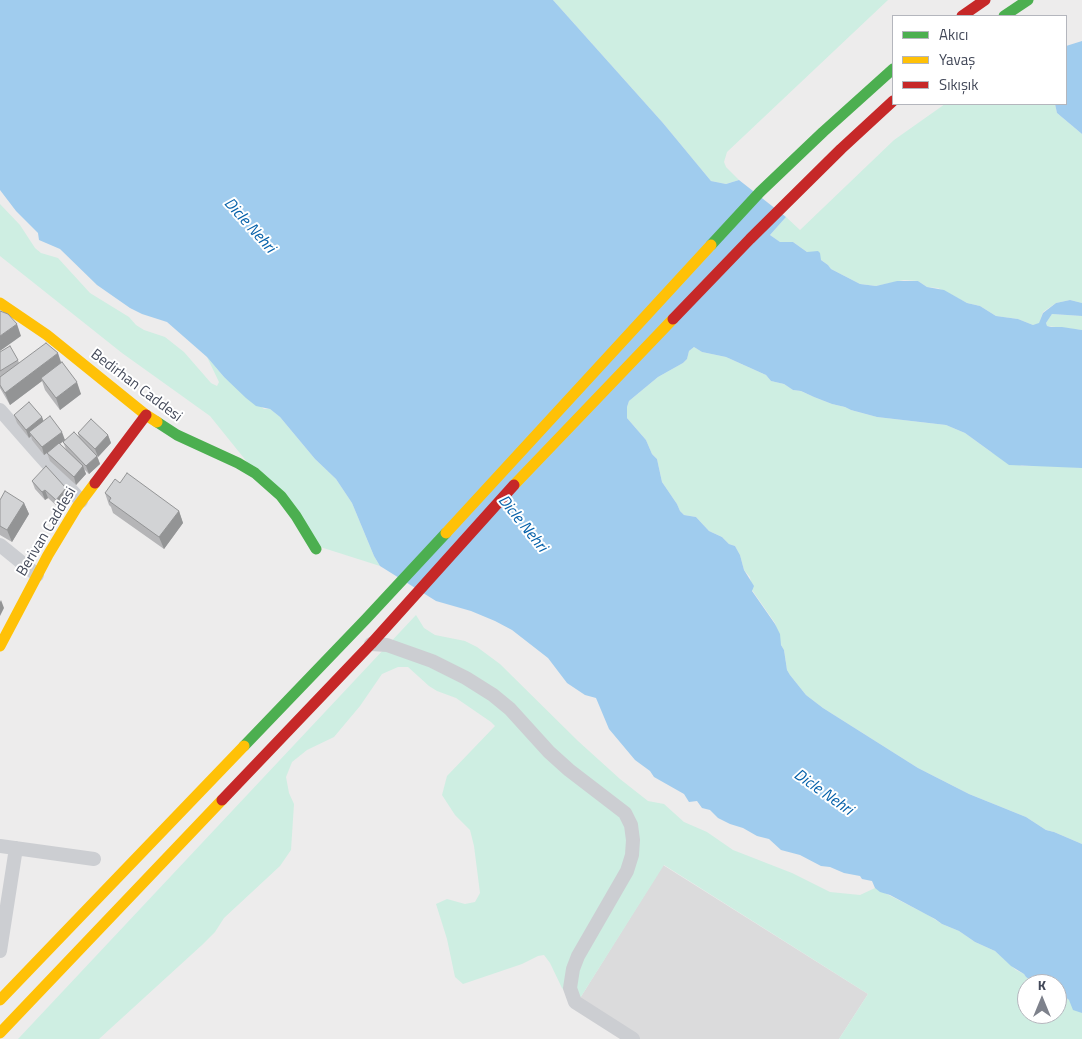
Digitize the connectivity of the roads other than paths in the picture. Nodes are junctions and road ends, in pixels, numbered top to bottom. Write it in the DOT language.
graph roads {
  1 [pos="985,0"];
  2 [pos="1028,0"];
  3 [pos="963,15"];
  4 [pos="1006,15"];
  5 [pos="892,71"];
  6 [pos="892,101"];
  7 [pos="0,303"];
  8 [pos="1,413"];
  9 [pos="146,415"];
  10 [pos="81,501"];
  11 [pos="0,545"];
  12 [pos="316,549"];
  13 [pos="37,575"];
  14 [pos="371,644"];
  15 [pos="0,646"];
  16 [pos="0,846"];
  17 [pos="16,848"];
  18 [pos="94,860"];
  19 [pos="0,951"];
  20 [pos="0,1000"];
  21 [pos="0,1033"];
  22 [pos="633,1039"];
  1 -- 3 [label="main road"];
  2 -- 4 [label="main road"];
  5 -- 20 [label="main road"];
  6 -- 14 [label="main road"];
  7 -- 9 [label="main road, Bedirhan Caddesi"];
  8 -- 10 [label="street"];
  9 -- 10 [label="main road, Berivan Caddesi"];
  9 -- 12 [label="main road, Bedirhan Caddesi"];
  10 -- 13 [label="main road, Berivan Caddesi"];
  11 -- 13 [label="street"];
  13 -- 15 [label="main road, Berivan Caddesi"];
  14 -- 21 [label="main road"];
  14 -- 22 [label="street"];
  16 -- 17 [label="street"];
  17 -- 18 [label="street"];
  17 -- 19 [label="street"];
}
